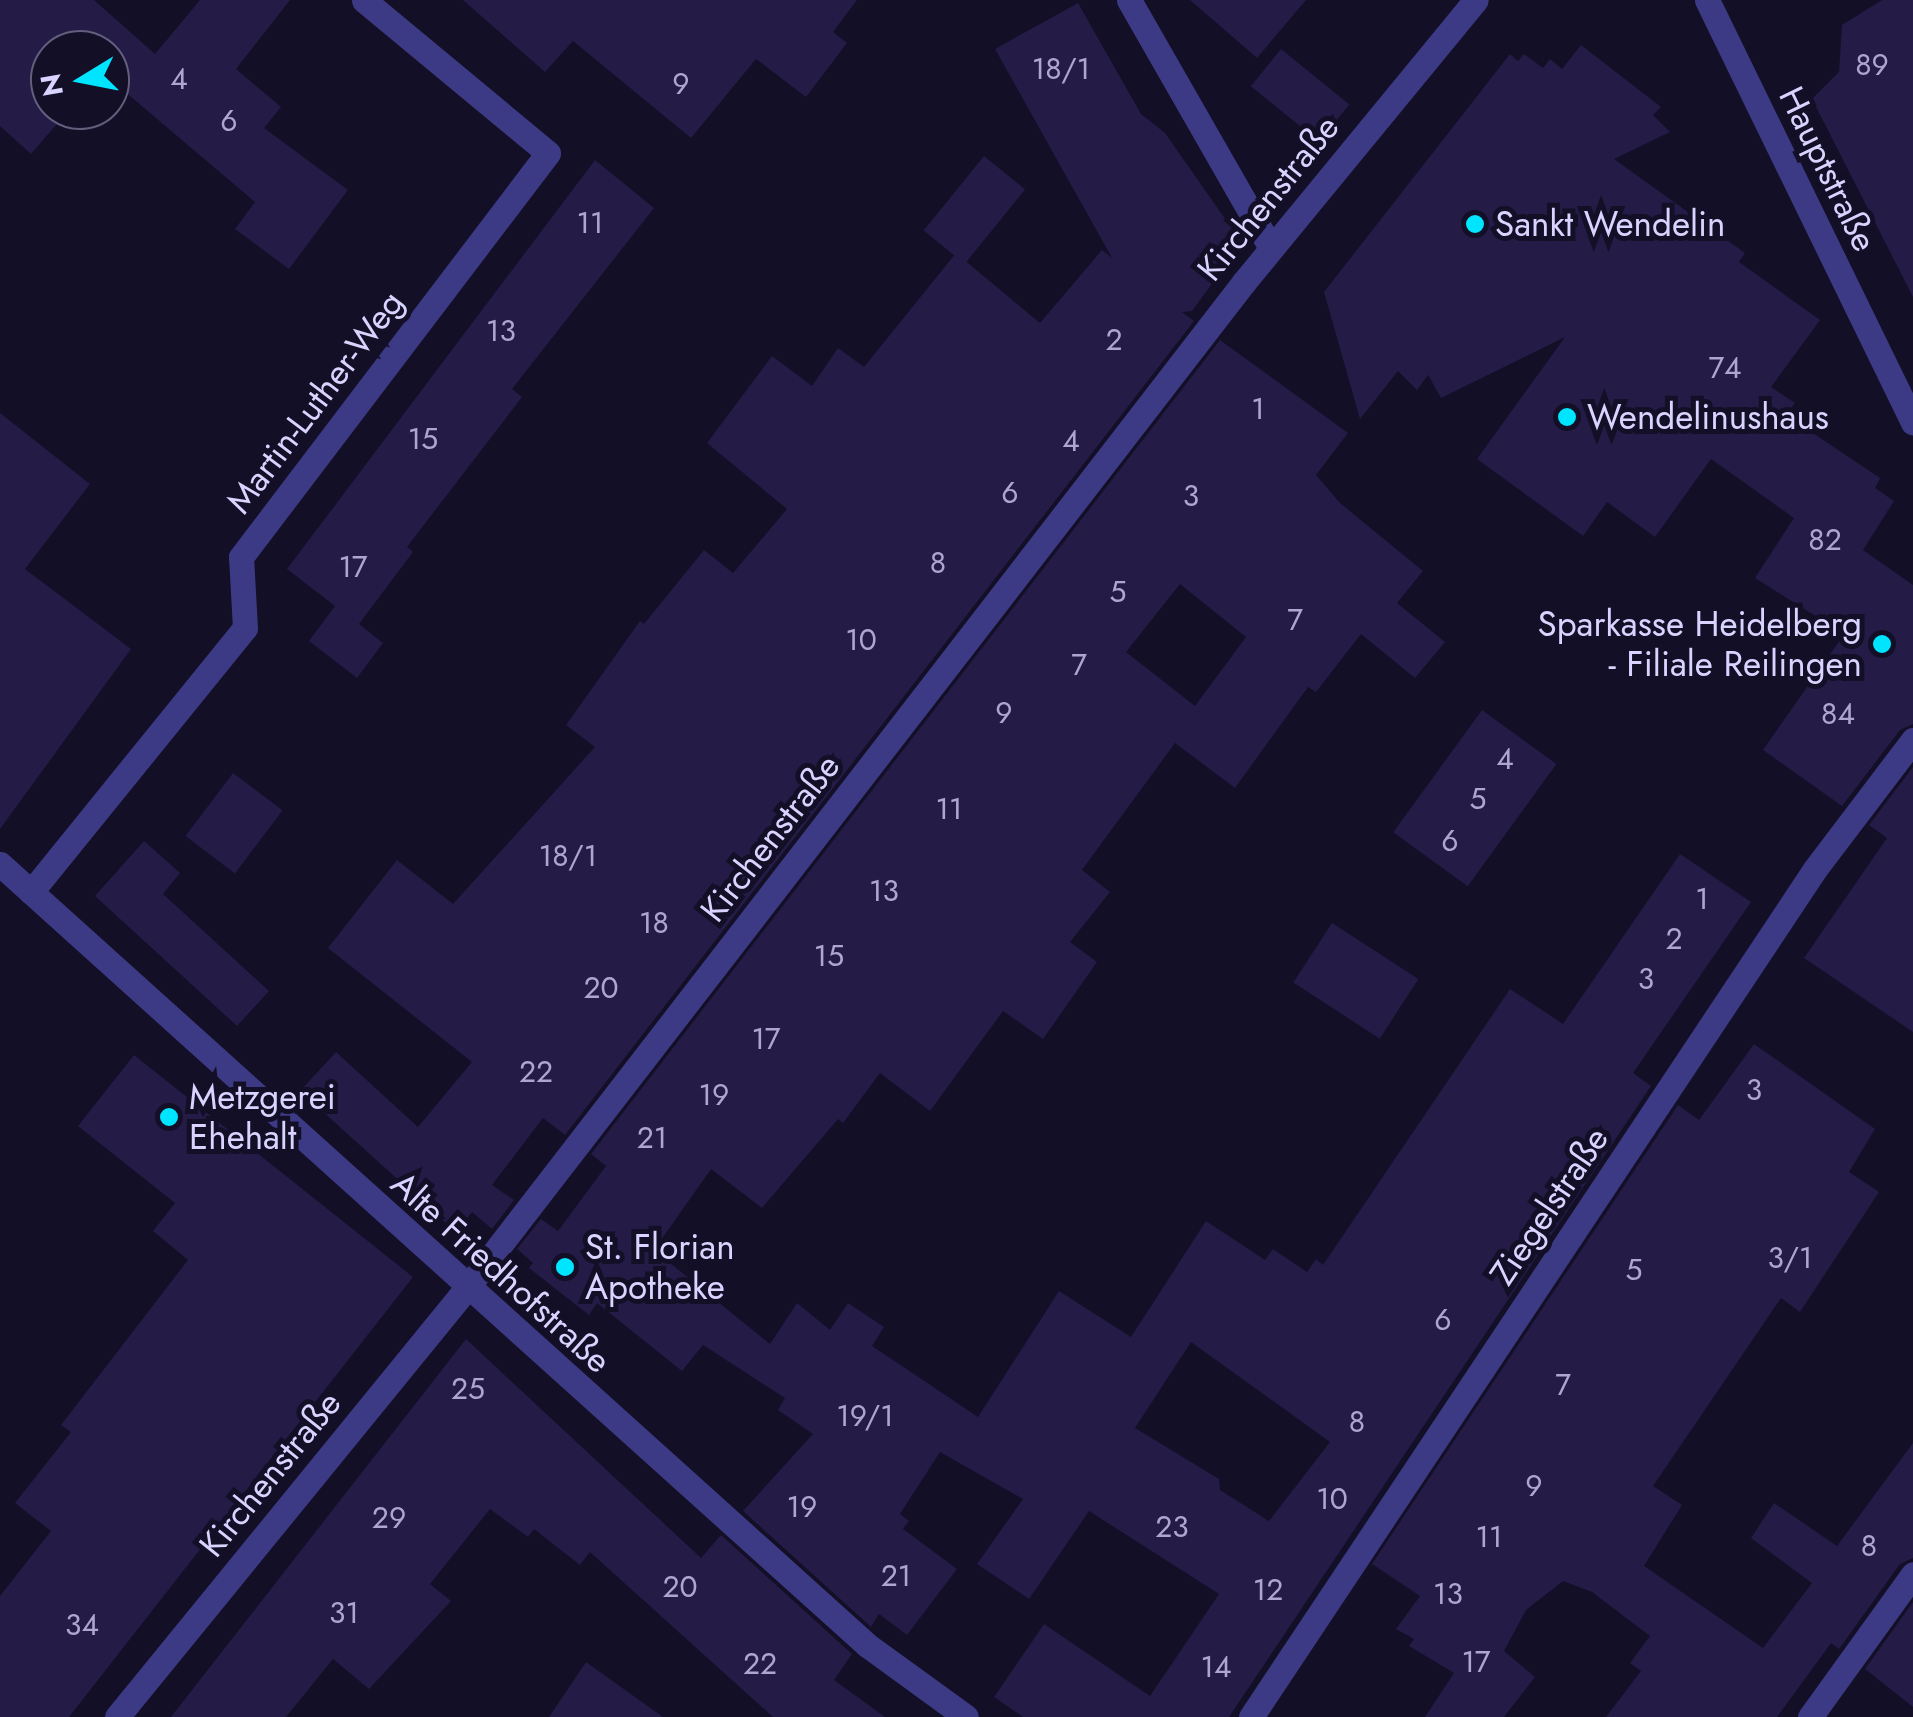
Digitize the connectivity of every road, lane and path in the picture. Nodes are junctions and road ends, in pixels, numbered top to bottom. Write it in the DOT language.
graph roads {
  1 [pos="364,0"];
  2 [pos="1128,0"];
  3 [pos="1476,0"];
  4 [pos="1707,0"];
  5 [pos="1271,248"];
  6 [pos="1913,422"];
  7 [pos="1913,740"];
  8 [pos="0,864"];
  9 [pos="31,892"];
  10 [pos="466,1288"];
  11 [pos="1913,1574"];
  12 [pos="117,1717"];
  13 [pos="966,1717"];
  14 [pos="1251,1717"];
  15 [pos="1810,1717"];
  1 -- 9 [label="street, Martin-Luther-Weg"];
  2 -- 5 [label="street"];
  3 -- 5 [label="street, Kirchenstraße"];
  4 -- 6 [label="street, Hauptstraße"];
  5 -- 10 [label="street, Kirchenstraße"];
  7 -- 14 [label="street, Ziegelstraße"];
  8 -- 9 [label="street, Alte Friedhofstraße"];
  9 -- 10 [label="street, Alte Friedhofstraße"];
  10 -- 12 [label="street, Kirchenstraße"];
  10 -- 13 [label="street, Alte Friedhofstraße"];
  11 -- 15 [label="street"];
}
